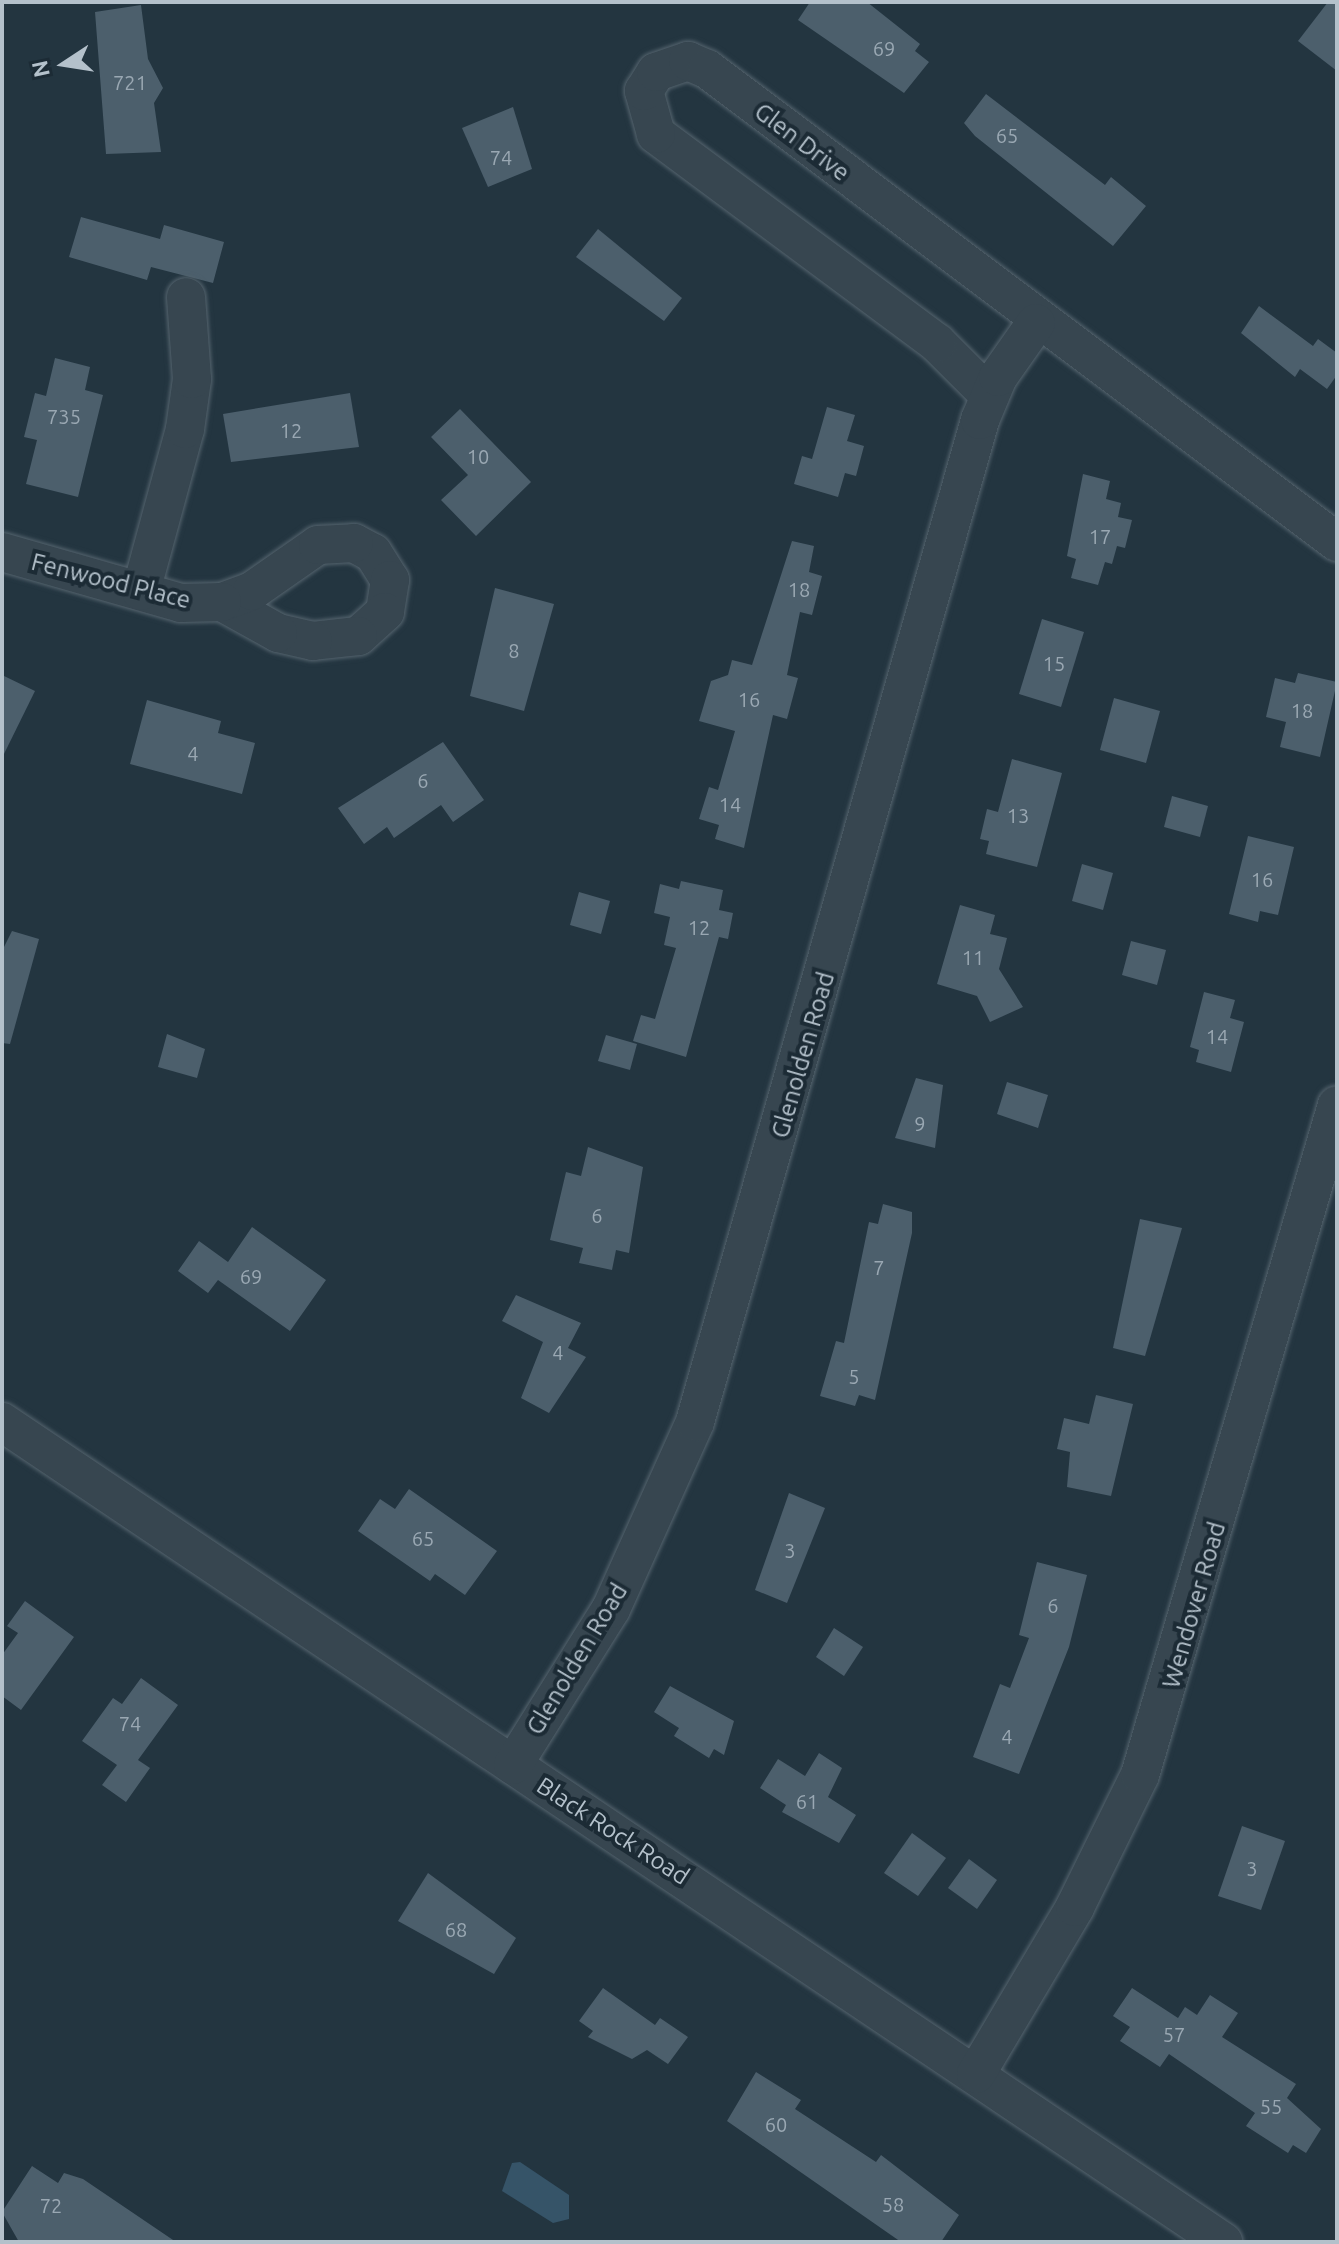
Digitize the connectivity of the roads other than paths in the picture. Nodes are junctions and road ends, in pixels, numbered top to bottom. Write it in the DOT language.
graph roads {
  1 [pos="186,297"];
  2 [pos="1036,323"];
  3 [pos="989,395"];
  4 [pos="1337,542"];
  5 [pos="2,552"];
  6 [pos="141,591"];
  7 [pos="222,602"];
  8 [pos="1337,1105"];
  9 [pos="2,1422"];
  10 [pos="513,1765"];
  11 [pos="976,2074"];
  12 [pos="1223,2242"];
  1 -- 6 [label="street"];
  2 -- 3 [label="street, Glenolden Road"];
  2 -- 3 [label="street, Glen Drive"];
  2 -- 4 [label="street, Glen Drive"];
  3 -- 10 [label="street, Glenolden Road"];
  5 -- 6 [label="street, Fenwood Place"];
  6 -- 7 [label="street, Fenwood Place"];
  8 -- 11 [label="street, Wendover Road"];
  9 -- 10 [label="street, Black Rock Road"];
  10 -- 11 [label="street, Black Rock Road"];
  11 -- 12 [label="street, Black Rock Road"];
}
